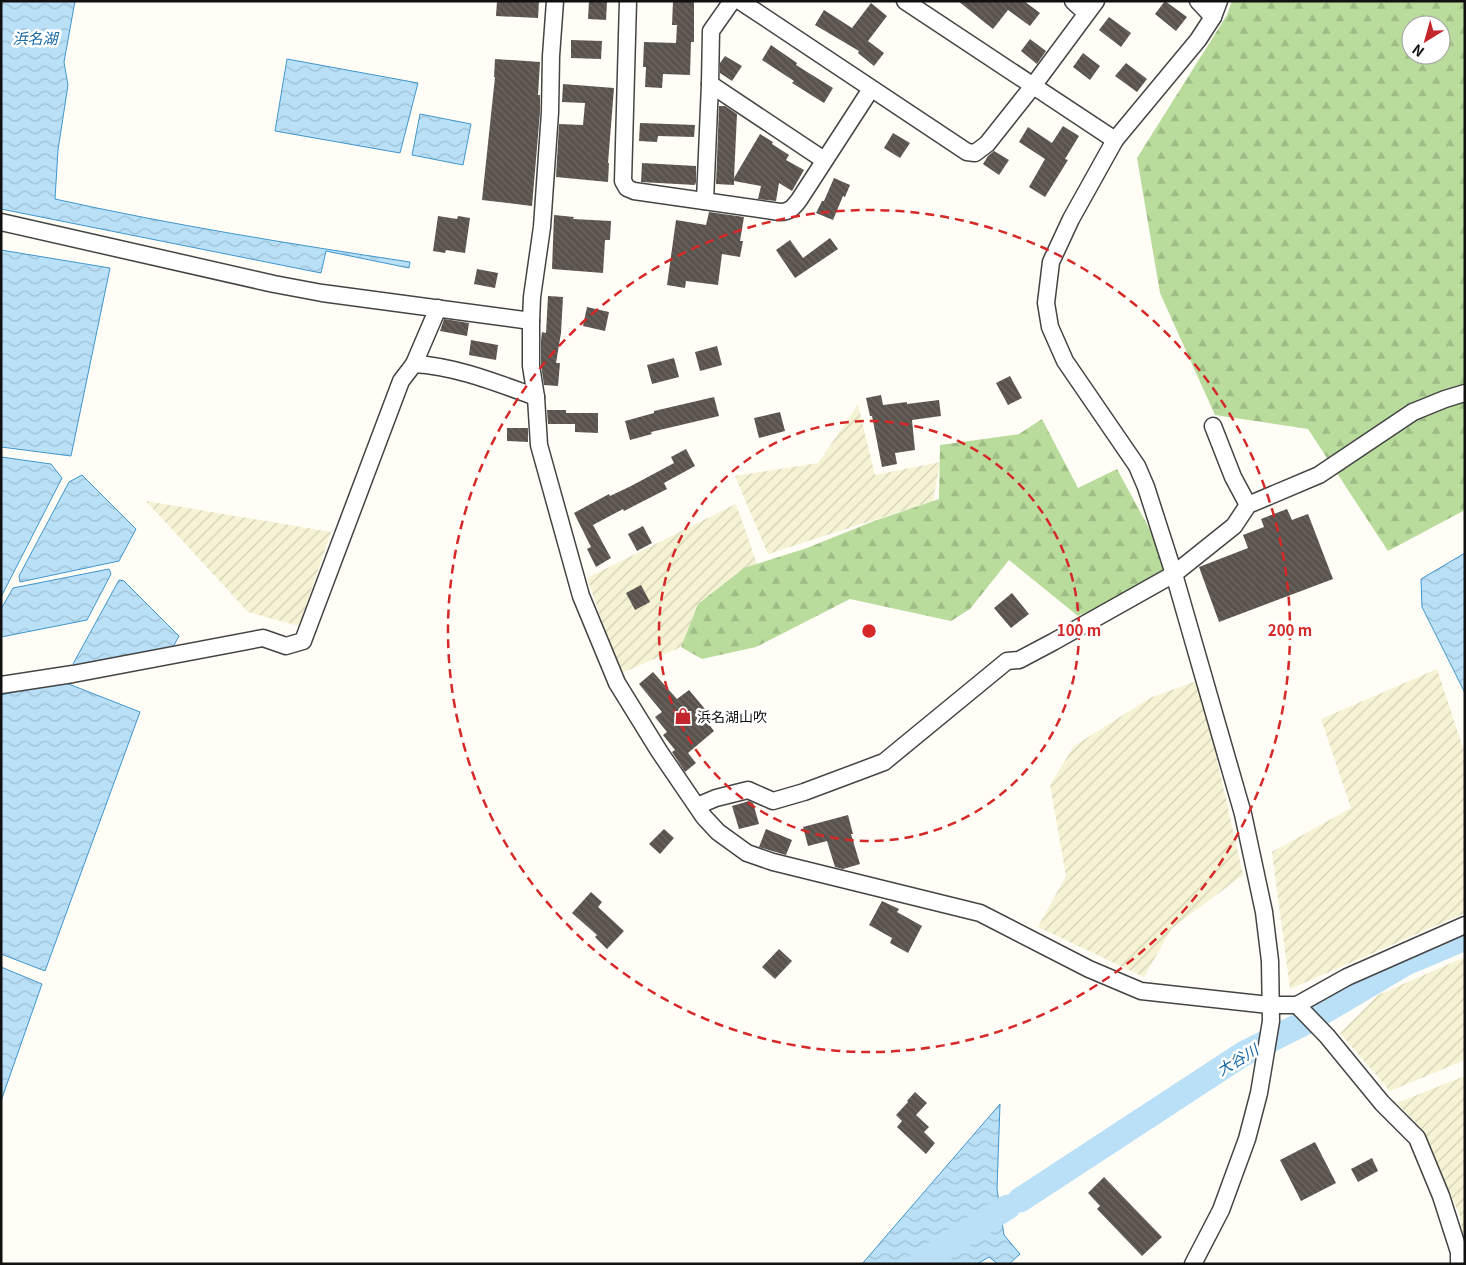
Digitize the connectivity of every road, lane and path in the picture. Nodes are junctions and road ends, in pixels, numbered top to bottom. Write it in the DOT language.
graph roads {
  1 [pos="555,1"];
  2 [pos="628,1"];
  3 [pos="732,1"];
  4 [pos="740,1"];
  5 [pos="905,1"];
  6 [pos="1073,1"];
  7 [pos="1198,1"];
  8 [pos="1219,1"];
  9 [pos="1091,7"];
  10 [pos="1213,17"];
  11 [pos="710,84"];
  12 [pos="1033,86"];
  13 [pos="871,89"];
  14 [pos="1115,140"];
  15 [pos="824,160"];
  16 [pos="705,201"];
  17 [pos="1,222"];
  18 [pos="438,308"];
  19 [pos="531,321"];
  20 [pos="414,364"];
  21 [pos="1465,393"];
  22 [pos="536,397"];
  23 [pos="1212,426"];
  24 [pos="1248,505"];
  25 [pos="1174,574"];
  26 [pos="1,685"];
  27 [pos="697,806"];
  28 [pos="1465,925"];
  29 [pos="1269,1005"];
  30 [pos="1297,1005"];
  31 [pos="1193,1264"];
  32 [pos="1459,1264"];
  1 -- 19 [label="street"];
  2 -- 16 [label="street"];
  3 -- 11 [label="street"];
  4 -- 13 [label="street"];
  5 -- 12 [label="street"];
  6 -- 9 [label="street"];
  7 -- 10 [label="street"];
  8 -- 10 [label="street"];
  9 -- 12 [label="street"];
  10 -- 14 [label="street"];
  11 -- 15 [label="street"];
  11 -- 16 [label="street"];
  12 -- 13 [label="street"];
  12 -- 14 [label="street"];
  13 -- 15 [label="street"];
  14 -- 25 [label="street"];
  15 -- 16 [label="street"];
  17 -- 18 [label="street"];
  18 -- 19 [label="street"];
  18 -- 20 [label="street"];
  19 -- 22 [label="street"];
  20 -- 22 [label="street"];
  20 -- 26 [label="street"];
  21 -- 24 [label="street"];
  22 -- 27 [label="street"];
  23 -- 24 [label="street"];
  24 -- 25 [label="street"];
  25 -- 27 [label="street"];
  25 -- 29 [label="street"];
  27 -- 29 [label="street"];
  28 -- 30 [label="street"];
  29 -- 30 [label="street"];
  29 -- 31 [label="street"];
  30 -- 32 [label="street"];
}
